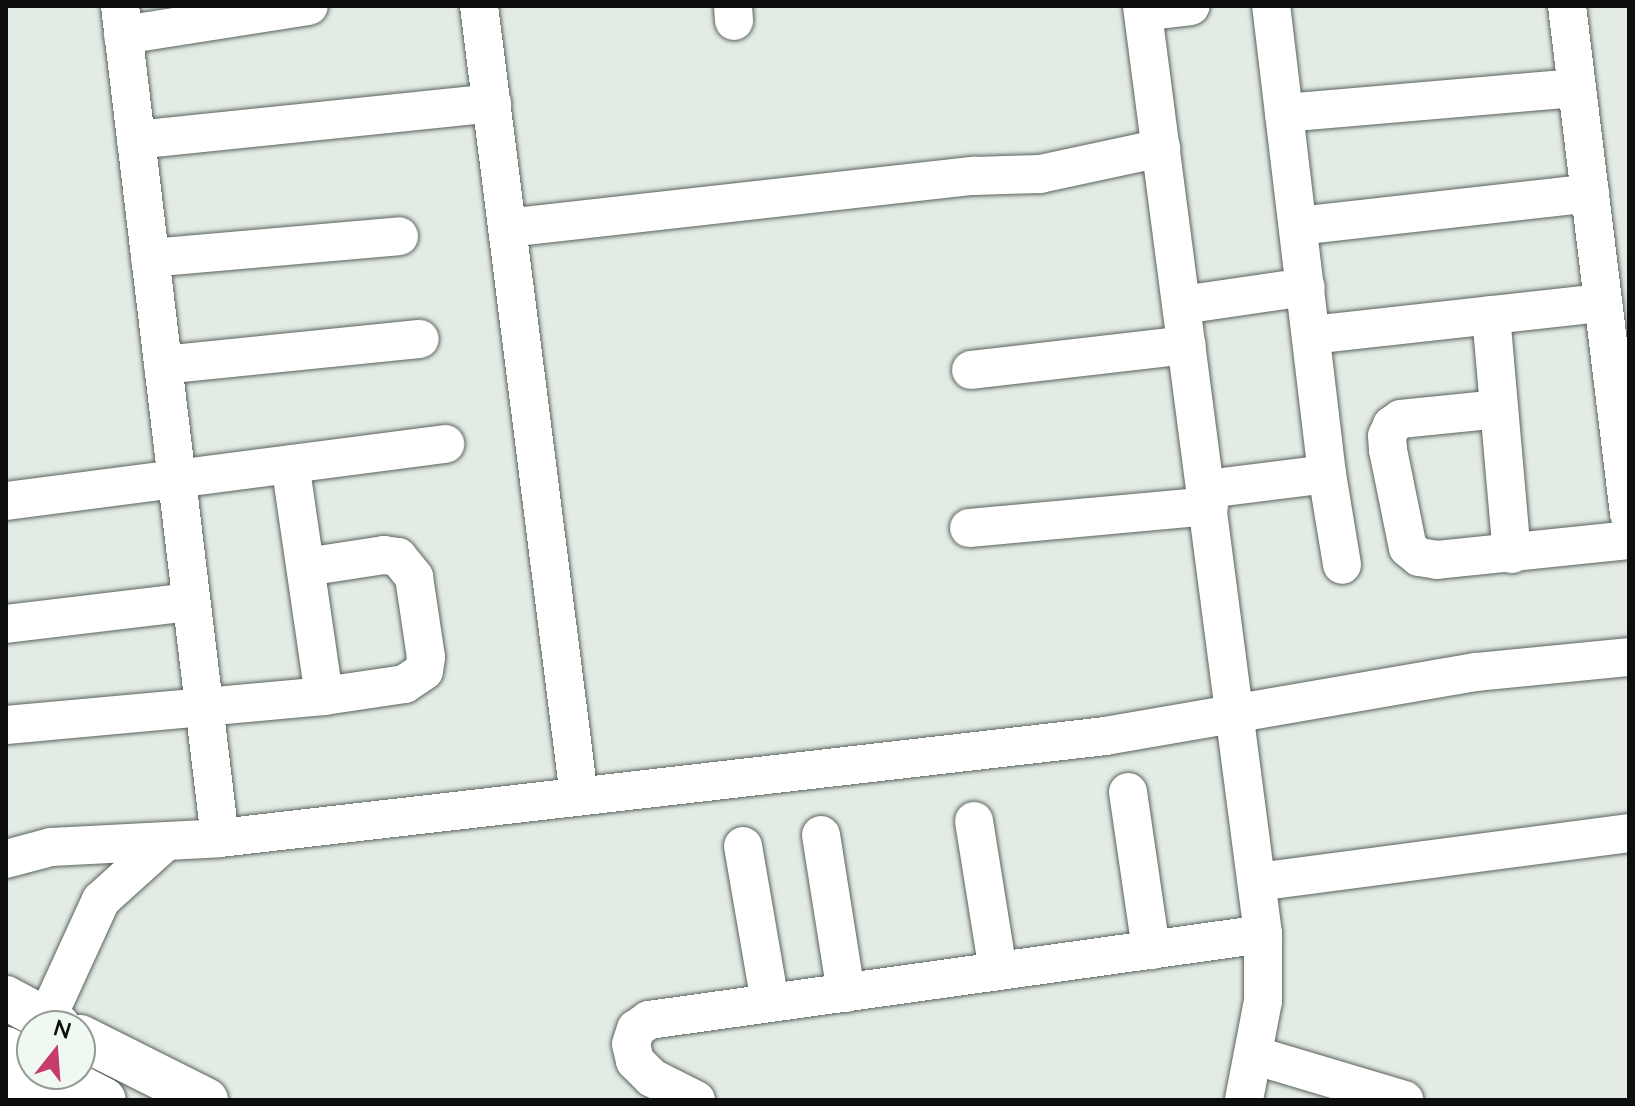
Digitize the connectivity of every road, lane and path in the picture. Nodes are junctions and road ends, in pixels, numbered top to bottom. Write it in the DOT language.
graph roads {
  1 [pos="309,6"];
  2 [pos="479,6"];
  3 [pos="1191,6"];
  4 [pos="1271,6"];
  5 [pos="1567,6"];
  6 [pos="1142,9"];
  7 [pos="121,20"];
  8 [pos="1577,88"];
  9 [pos="492,103"];
  10 [pos="1284,113"];
  11 [pos="136,140"];
  12 [pos="1161,148"];
  13 [pos="1590,193"];
  14 [pos="1298,226"];
  15 [pos="507,228"];
  16 [pos="399,236"];
  17 [pos="150,258"];
  18 [pos="1306,287"];
  19 [pos="1611,292"];
  20 [pos="1182,305"];
  21 [pos="1491,315"];
  22 [pos="1311,335"];
  23 [pos="420,339"];
  24 [pos="1187,345"];
  25 [pos="163,365"];
  26 [pos="971,370"];
  27 [pos="1499,409"];
  28 [pos="1623,423"];
  29 [pos="445,444"];
  30 [pos="290,464"];
  31 [pos="1327,474"];
  32 [pos="177,479"];
  33 [pos="1208,498"];
  34 [pos="6,501"];
  35 [pos="1629,514"];
  36 [pos="969,528"];
  37 [pos="1629,540"];
  38 [pos="1512,554"];
  39 [pos="1342,565"];
  40 [pos="306,567"];
  41 [pos="191,602"];
  42 [pos="6,624"];
  43 [pos="1629,657"];
  44 [pos="324,696"];
  45 [pos="204,705"];
  46 [pos="1237,713"];
  47 [pos="6,725"];
  48 [pos="1128,792"];
  49 [pos="579,797"];
  50 [pos="974,821"];
  51 [pos="1629,833"];
  52 [pos="821,835"];
  53 [pos="220,838"];
  54 [pos="163,844"];
  55 [pos="743,846"];
  56 [pos="12,856"];
  57 [pos="1257,882"];
  58 [pos="1263,934"];
  59 [pos="1151,950"];
  60 [pos="998,971"];
  61 [pos="846,993"];
  62 [pos="6,998"];
  63 [pos="770,1003"];
  64 [pos="28,1010"];
  65 [pos="67,1010"];
  66 [pos="96,1045"];
  67 [pos="1253,1055"];
  68 [pos="6,1086"];
  69 [pos="85,1090"];
  70 [pos="34,1100"];
  71 [pos="104,1100"];
  72 [pos="206,1100"];
  73 [pos="696,1100"];
  74 [pos="1244,1100"];
  75 [pos="1404,1100"];
  1 -- 7 [label="street"];
  2 -- 9 [label="street"];
  3 -- 6 [label="street"];
  4 -- 10 [label="street"];
  5 -- 8 [label="street"];
  6 -- 12 [label="street"];
  7 -- 11 [label="street"];
  8 -- 10 [label="street"];
  8 -- 13 [label="street"];
  9 -- 11 [label="street"];
  9 -- 15 [label="street"];
  10 -- 14 [label="street"];
  11 -- 17 [label="street"];
  12 -- 15 [label="street"];
  12 -- 20 [label="street"];
  13 -- 14 [label="street"];
  13 -- 19 [label="street"];
  14 -- 18 [label="street"];
  15 -- 49 [label="street"];
  16 -- 17 [label="street"];
  17 -- 25 [label="street"];
  18 -- 20 [label="street"];
  18 -- 22 [label="street"];
  19 -- 21 [label="street"];
  19 -- 28 [label="street"];
  20 -- 24 [label="street"];
  21 -- 22 [label="street"];
  21 -- 27 [label="street"];
  22 -- 31 [label="street"];
  23 -- 25 [label="street"];
  24 -- 26 [label="street"];
  24 -- 33 [label="street"];
  25 -- 32 [label="street"];
  27 -- 38 [label="street"];
  27 -- 38 [label="street"];
  28 -- 35 [label="street"];
  29 -- 30 [label="street"];
  30 -- 32 [label="street"];
  30 -- 40 [label="street"];
  31 -- 33 [label="street"];
  31 -- 39 [label="street"];
  32 -- 34 [label="street"];
  32 -- 41 [label="street"];
  33 -- 36 [label="street"];
  33 -- 46 [label="street"];
  37 -- 38 [label="street"];
  40 -- 44 [label="street"];
  40 -- 44 [label="street"];
  41 -- 42 [label="street"];
  41 -- 45 [label="street"];
  43 -- 46 [label="street"];
  44 -- 45 [label="street"];
  45 -- 47 [label="street"];
  45 -- 53 [label="street"];
  46 -- 49 [label="street"];
  46 -- 57 [label="street"];
  48 -- 59 [label="street"];
  49 -- 53 [label="street"];
  50 -- 60 [label="street"];
  51 -- 57 [label="street"];
  52 -- 61 [label="street"];
  53 -- 54 [label="street"];
  54 -- 56 [label="street"];
  54 -- 65 [label="street"];
  55 -- 63 [label="street"];
  57 -- 58 [label="street"];
  58 -- 59 [label="street"];
  58 -- 67 [label="street"];
  59 -- 60 [label="street"];
  60 -- 61 [label="street"];
  61 -- 63 [label="street"];
  62 -- 64 [label="main road"];
  63 -- 73 [label="street"];
  66 -- 72 [label="main road"];
  67 -- 74 [label="street"];
  67 -- 75 [label="street"];
  68 -- 70 [label="main road"];
  69 -- 71 [label="main road"];
}
